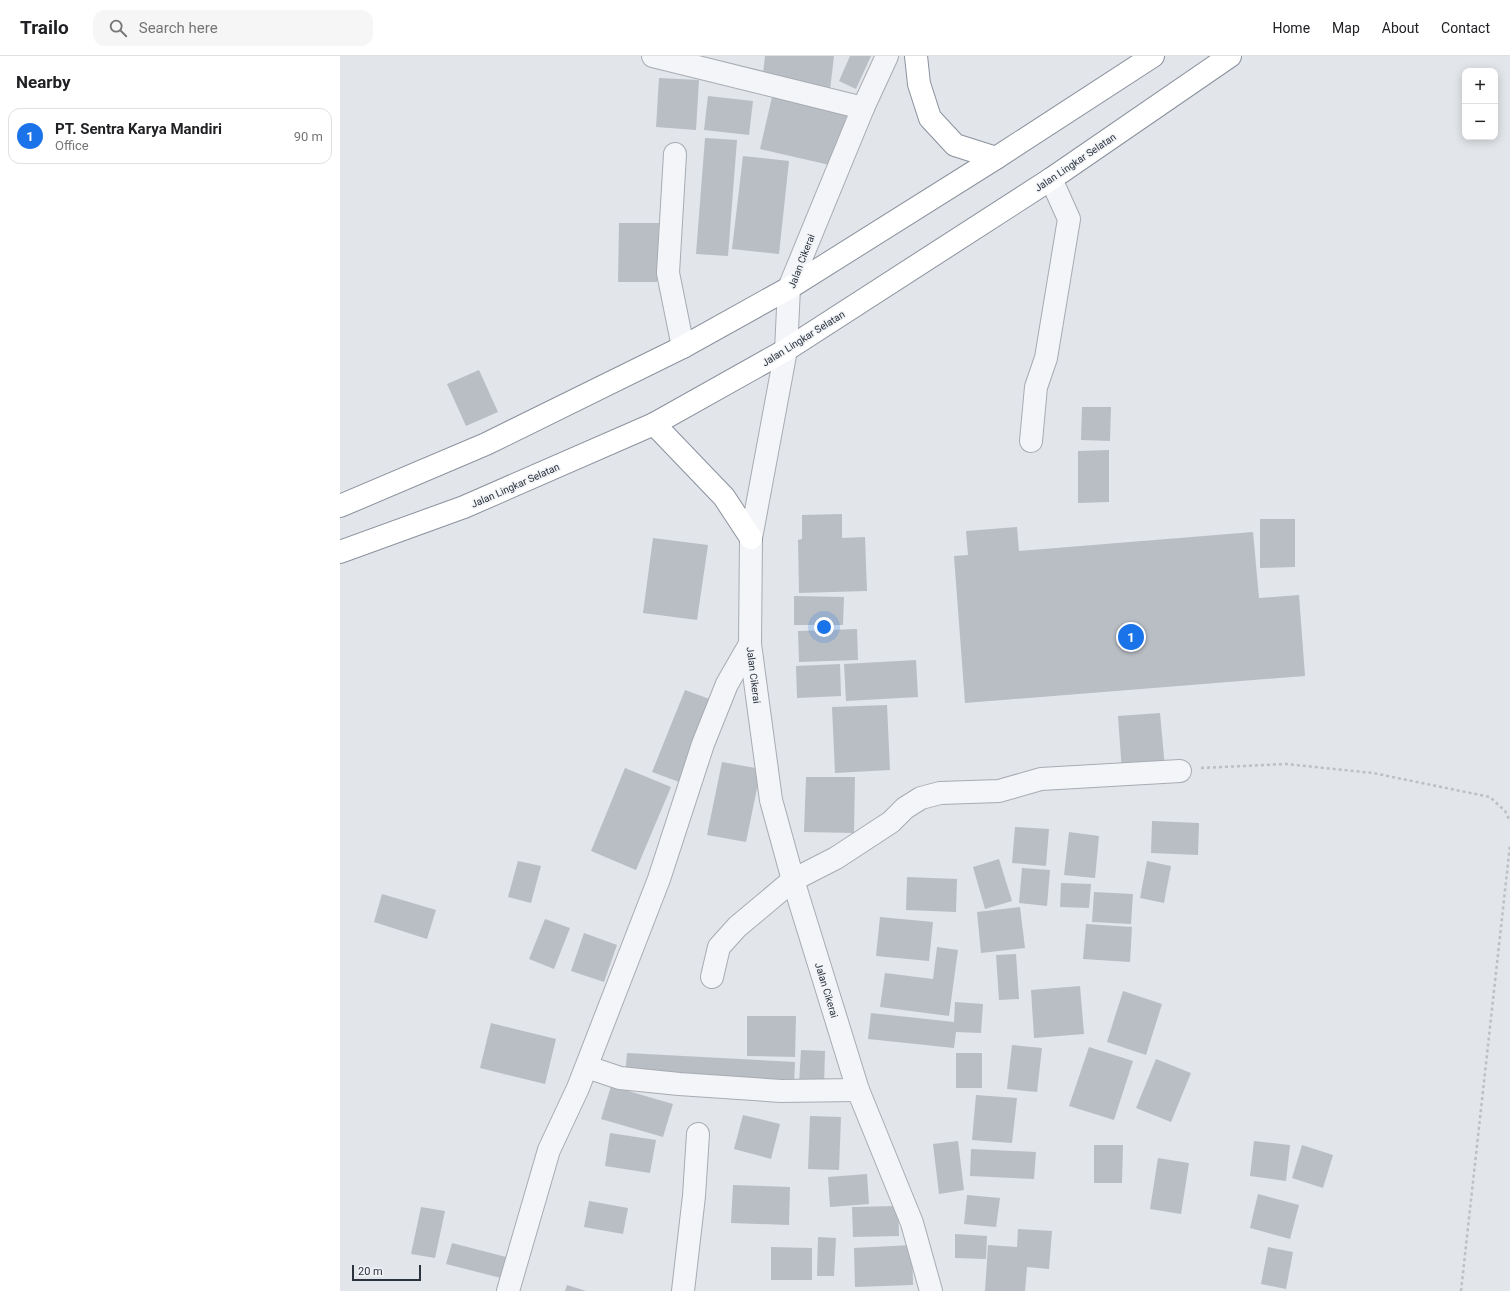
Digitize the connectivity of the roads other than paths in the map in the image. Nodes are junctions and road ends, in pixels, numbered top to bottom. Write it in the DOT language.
graph roads {
  1 [pos="654,56"];
  2 [pos="887,56"];
  3 [pos="916,56"];
  4 [pos="1153,56"];
  5 [pos="1230,56"];
  6 [pos="863,108"];
  7 [pos="675,154"];
  8 [pos="996,158"];
  9 [pos="1051,179"];
  10 [pos="789,288"];
  11 [pos="683,346"];
  12 [pos="786,350"];
  13 [pos="654,424"];
  14 [pos="1031,441"];
  15 [pos="340,506"];
  16 [pos="751,538"];
  17 [pos="340,552"];
  18 [pos="750,644"];
  19 [pos="1180,771"];
  20 [pos="793,880"];
  21 [pos="712,977"];
  22 [pos="586,1067"];
  23 [pos="858,1090"];
  24 [pos="698,1134"];
  25 [pos="508,1291"];
  26 [pos="682,1291"];
  27 [pos="931,1291"];
  1 -- 6 [label="street"];
  2 -- 6 [label="street, Jalan Cikerai"];
  3 -- 8 [label="highway"];
  4 -- 8 [label="highway"];
  5 -- 9 [label="highway, Jalan Lingkar Selatan"];
  6 -- 10 [label="street, Jalan Cikerai"];
  7 -- 11 [label="street"];
  8 -- 10 [label="highway"];
  9 -- 12 [label="highway, Jalan Lingkar Selatan"];
  9 -- 14 [label="street"];
  10 -- 11 [label="highway"];
  10 -- 12 [label="street, Jalan Cikerai"];
  11 -- 15 [label="highway"];
  12 -- 13 [label="highway, Jalan Lingkar Selatan"];
  12 -- 16 [label="street, Jalan Cikerai"];
  13 -- 16 [label="highway"];
  13 -- 17 [label="highway, Jalan Lingkar Selatan"];
  16 -- 18 [label="street, Jalan Cikerai"];
  18 -- 20 [label="street, Jalan Cikerai"];
  18 -- 22 [label="street"];
  19 -- 20 [label="street"];
  20 -- 21 [label="street"];
  20 -- 23 [label="street, Jalan Cikerai"];
  22 -- 23 [label="street"];
  22 -- 25 [label="street"];
  23 -- 27 [label="street, Jalan Cikerai"];
  24 -- 26 [label="street"];
}
